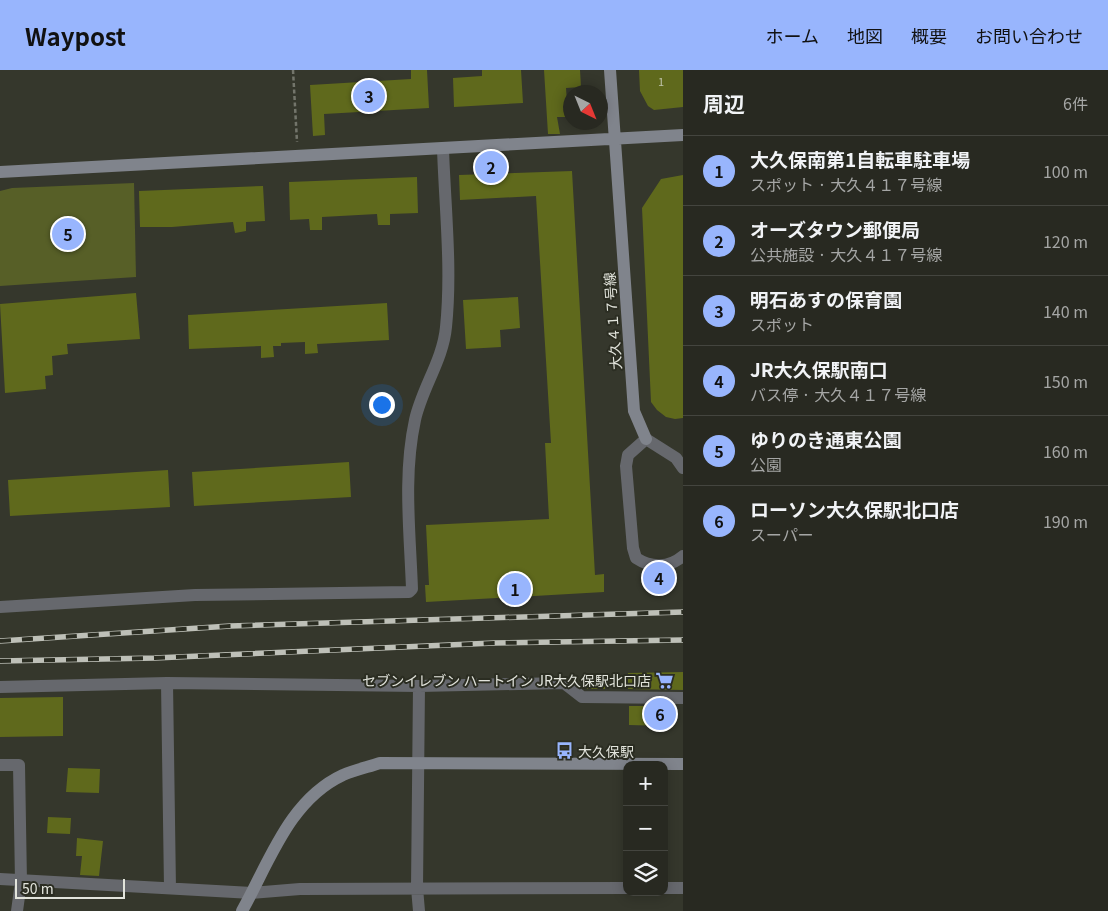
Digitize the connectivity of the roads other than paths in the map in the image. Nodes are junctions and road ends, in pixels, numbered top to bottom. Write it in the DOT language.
graph roads {
  1 [pos="610,70"];
  2 [pos="683,135"];
  3 [pos="614,138"];
  4 [pos="443,149"];
  5 [pos="0,172"];
  6 [pos="646,439"];
  7 [pos="683,468"];
  8 [pos="683,556"];
  9 [pos="0,607"];
  10 [pos="167,682"];
  11 [pos="419,686"];
  12 [pos="0,688"];
  13 [pos="683,698"];
  14 [pos="417,762"];
  15 [pos="683,764"];
  16 [pos="0,765"];
  17 [pos="0,879"];
  18 [pos="21,882"];
  19 [pos="170,888"];
  20 [pos="417,888"];
  21 [pos="623,888"];
  22 [pos="668,888"];
  23 [pos="683,888"];
  24 [pos="252,893"];
  25 [pos="17,911"];
  26 [pos="242,911"];
  27 [pos="420,911"];
  1 -- 3 [label="street, 大久４１７号線"];
  2 -- 3 [label="street"];
  3 -- 4 [label="street"];
  3 -- 6 [label="street, 大久４１７号線"];
  4 -- 5 [label="street"];
  4 -- 9 [label="street"];
  6 -- 7 [label="street"];
  6 -- 8 [label="street"];
  10 -- 11 [label="street"];
  10 -- 12 [label="street"];
  10 -- 19 [label="street"];
  11 -- 13 [label="street"];
  11 -- 14 [label="street"];
  14 -- 15 [label="street"];
  14 -- 20 [label="street"];
  14 -- 24 [label="street"];
  16 -- 18 [label="street"];
  17 -- 18 [label="street"];
  18 -- 19 [label="street"];
  18 -- 25 [label="street"];
  19 -- 24 [label="street"];
  20 -- 21 [label="street"];
  20 -- 24 [label="street"];
  20 -- 27 [label="street"];
  22 -- 23 [label="street"];
  24 -- 26 [label="street"];
}
